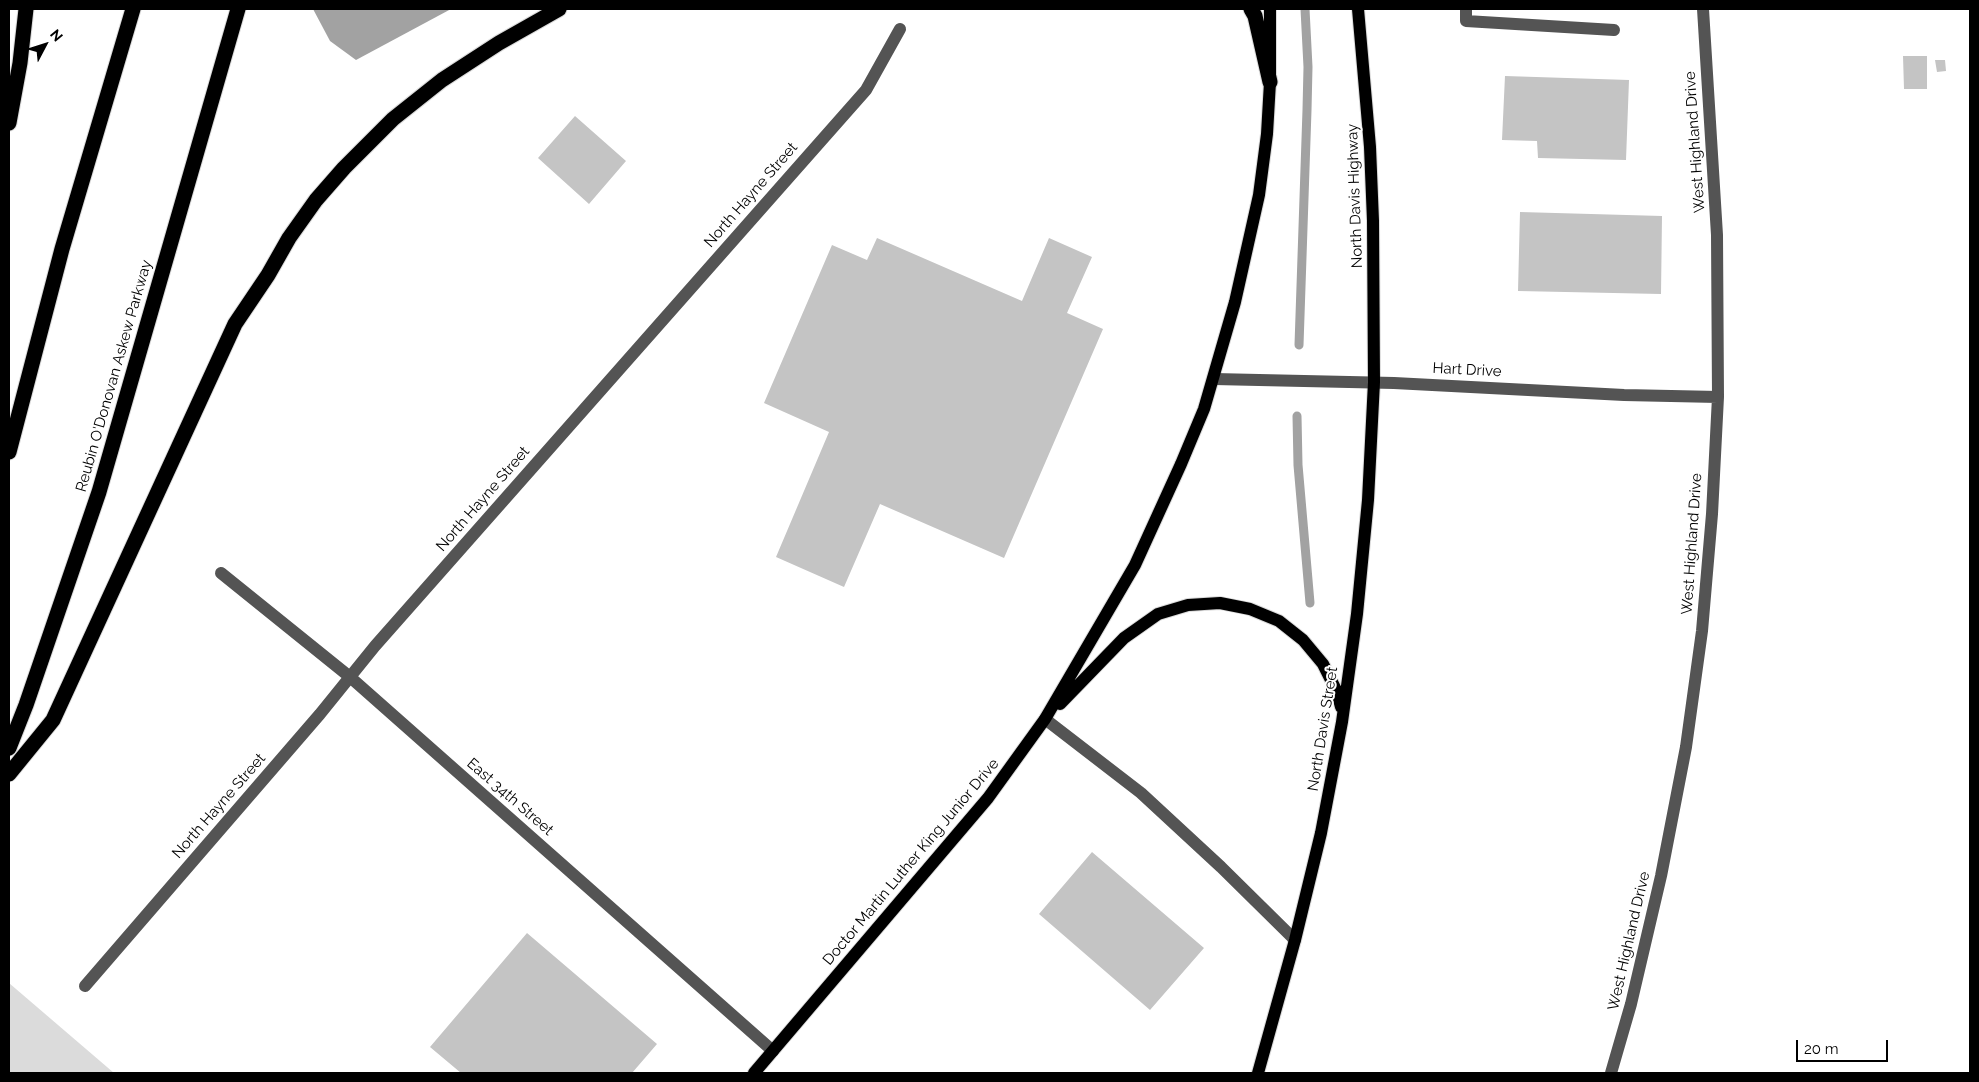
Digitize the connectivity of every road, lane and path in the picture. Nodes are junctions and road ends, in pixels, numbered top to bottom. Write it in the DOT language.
graph roads {
  1 [pos="26,9"];
  2 [pos="133,9"];
  3 [pos="238,9"];
  4 [pos="559,9"];
  5 [pos="1251,9"];
  6 [pos="1270,9"];
  7 [pos="1358,9"];
  8 [pos="1466,9"];
  9 [pos="1703,9"];
  10 [pos="900,29"];
  11 [pos="1614,30"];
  12 [pos="1270,82"];
  13 [pos="9,123"];
  14 [pos="1214,379"];
  15 [pos="1374,382"];
  16 [pos="1718,397"];
  17 [pos="9,452"];
  18 [pos="221,574"];
  19 [pos="350,677"];
  20 [pos="1045,720"];
  21 [pos="1342,722"];
  22 [pos="9,748"];
  23 [pos="9,774"];
  24 [pos="1295,940"];
  25 [pos="85,986"];
  26 [pos="773,1051"];
  27 [pos="754,1073"];
  28 [pos="1258,1073"];
  29 [pos="1611,1073"];
  1 -- 13 [label="highway"];
  2 -- 17 [label="highway"];
  3 -- 22 [label="highway, Reubin O'Donovan Askew Parkway"];
  4 -- 23 [label="highway"];
  5 -- 12 [label="highway"];
  6 -- 12 [label="main road, Doctor Martin Luther King Junior Drive"];
  7 -- 15 [label="main road, North Davis Highway"];
  8 -- 11 [label="street"];
  9 -- 16 [label="street, West Highland Drive"];
  10 -- 19 [label="street, North Hayne Street"];
  12 -- 14 [label="main road, Doctor Martin Luther King Junior Drive"];
  14 -- 15 [label="street, Hart Drive"];
  14 -- 20 [label="main road, Doctor Martin Luther King Junior Drive"];
  15 -- 16 [label="street, Hart Drive"];
  15 -- 21 [label="main road, North Davis Street"];
  16 -- 29 [label="street, West Highland Drive"];
  18 -- 19 [label="street, East 34th Street"];
  19 -- 25 [label="street, North Hayne Street"];
  19 -- 26 [label="street, East 34th Street"];
  20 -- 21 [label="main road"];
  20 -- 24 [label="street"];
  20 -- 26 [label="main road, Doctor Martin Luther King Junior Drive"];
  21 -- 24 [label="main road, North Davis Street"];
  24 -- 28 [label="main road, North Davis Street"];
  26 -- 27 [label="main road, Doctor Martin Luther King Junior Drive"];
}
